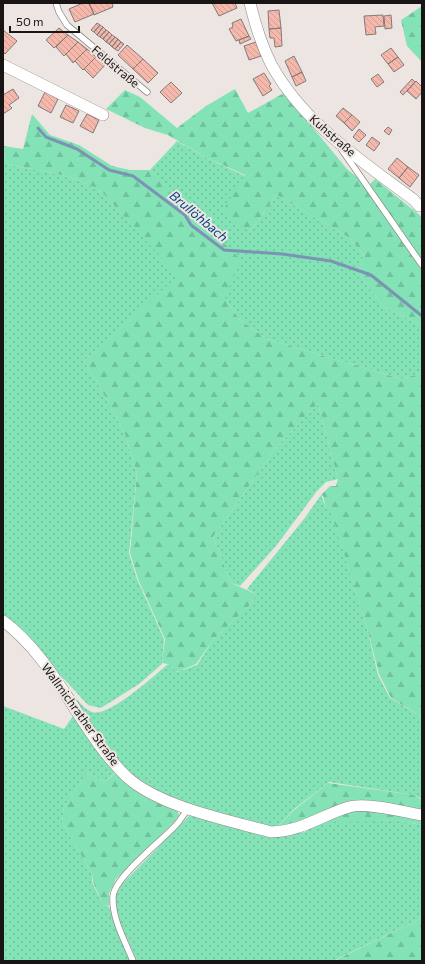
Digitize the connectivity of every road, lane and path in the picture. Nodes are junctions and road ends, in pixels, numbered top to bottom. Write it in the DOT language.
graph roads {
  1 [pos="56,3"];
  2 [pos="250,3"];
  3 [pos="3,65"];
  4 [pos="147,92"];
  5 [pos="103,115"];
  6 [pos="333,137"];
  7 [pos="420,207"];
  8 [pos="422,265"];
  9 [pos="3,620"];
  10 [pos="188,808"];
  11 [pos="422,815"];
  12 [pos="133,961"];
  1 -- 4 [label="lane, Feldstraße"];
  2 -- 6 [label="street, Kuhstraße"];
  3 -- 5 [label="street"];
  6 -- 7 [label="street, Kuhstraße"];
  6 -- 8 [label="lane"];
  9 -- 10 [label="street, Wallmichrather Straße"];
  10 -- 11 [label="street, Wallmichrather Straße"];
  10 -- 12 [label="lane"];
}
